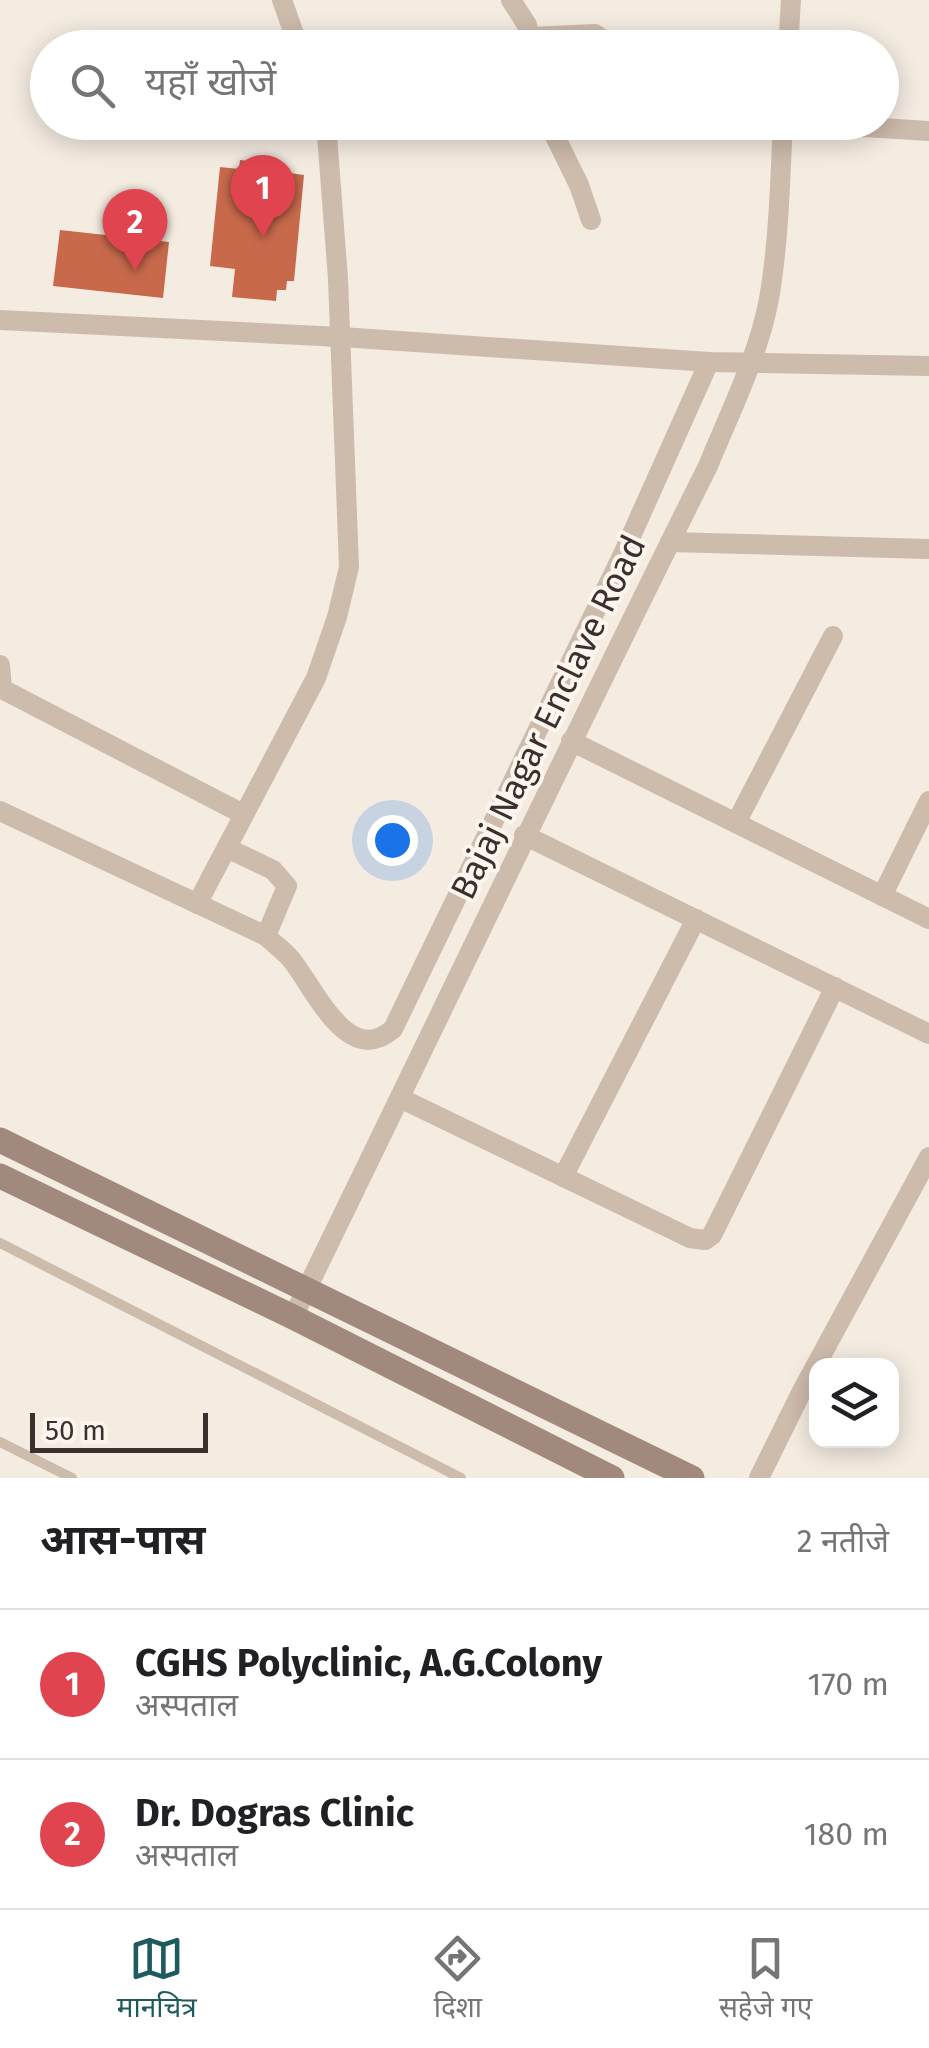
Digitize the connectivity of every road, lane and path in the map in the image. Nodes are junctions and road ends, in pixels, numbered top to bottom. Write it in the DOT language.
graph roads {
  1 [pos="282,0"];
  2 [pos="511,0"];
  3 [pos="791,0"];
  4 [pos="293,30"];
  5 [pos="528,30"];
  6 [pos="789,30"];
  7 [pos="899,129"];
  8 [pos="929,131"];
  9 [pos="327,140"];
  10 [pos="561,140"];
  11 [pos="783,140"];
  12 [pos="590,220"];
  13 [pos="0,320"];
  14 [pos="340,336"];
  15 [pos="708,362"];
  16 [pos="750,363"];
  17 [pos="929,366"];
  18 [pos="670,542"];
  19 [pos="929,549"];
  20 [pos="833,636"];
  21 [pos="0,665"];
  22 [pos="1,688"];
  23 [pos="571,741"];
  24 [pos="929,801"];
  25 [pos="0,811"];
  26 [pos="243,814"];
  27 [pos="736,822"];
  28 [pos="524,835"];
  29 [pos="228,849"];
  30 [pos="882,896"];
  31 [pos="197,904"];
  32 [pos="696,919"];
  33 [pos="929,920"];
  34 [pos="266,936"];
  35 [pos="835,987"];
  36 [pos="929,1034"];
  37 [pos="402,1099"];
  38 [pos="0,1140"];
  39 [pos="929,1157"];
  40 [pos="0,1176"];
  41 [pos="562,1177"];
  42 [pos="0,1243"];
  43 [pos="307,1289"];
  44 [pos="294,1317"];
  45 [pos="0,1442"];
  46 [pos="72,1478"];
  47 [pos="461,1478"];
  48 [pos="612,1478"];
  49 [pos="692,1478"];
  50 [pos="759,1478"];
  1 -- 4 [label="street"];
  2 -- 5 [label="street"];
  3 -- 6 [label="street"];
  7 -- 8 [label="street"];
  9 -- 14 [label="street"];
  10 -- 12 [label="street"];
  11 -- 16 [label="street, Bajaj Nagar Enclave Road"];
  13 -- 14 [label="street"];
  14 -- 15 [label="street"];
  14 -- 26 [label="street"];
  15 -- 16 [label="street"];
  15 -- 34 [label="street"];
  16 -- 17 [label="street"];
  16 -- 18 [label="street, Bajaj Nagar Enclave Road"];
  18 -- 19 [label="street"];
  18 -- 23 [label="street, Bajaj Nagar Enclave Road"];
  20 -- 27 [label="street"];
  21 -- 22 [label="street"];
  22 -- 26 [label="street"];
  23 -- 27 [label="street"];
  23 -- 28 [label="street, Bajaj Nagar Enclave Road"];
  24 -- 30 [label="street"];
  25 -- 31 [label="street"];
  26 -- 29 [label="street"];
  27 -- 30 [label="street"];
  28 -- 32 [label="street"];
  28 -- 37 [label="street, Bajaj Nagar Enclave Road"];
  29 -- 31 [label="street"];
  29 -- 34 [label="street"];
  30 -- 33 [label="street"];
  31 -- 34 [label="street"];
  32 -- 35 [label="street"];
  32 -- 41 [label="street"];
  35 -- 36 [label="street"];
  35 -- 41 [label="street"];
  37 -- 41 [label="street"];
  37 -- 43 [label="street, Bajaj Nagar Enclave Road"];
  38 -- 43 [label="street"];
  39 -- 50 [label="street"];
  40 -- 44 [label="street"];
  42 -- 47 [label="lane"];
  43 -- 44 [label="street, Bajaj Nagar Enclave Road"];
  43 -- 49 [label="street"];
  44 -- 48 [label="street"];
  45 -- 46 [label="lane"];
}
